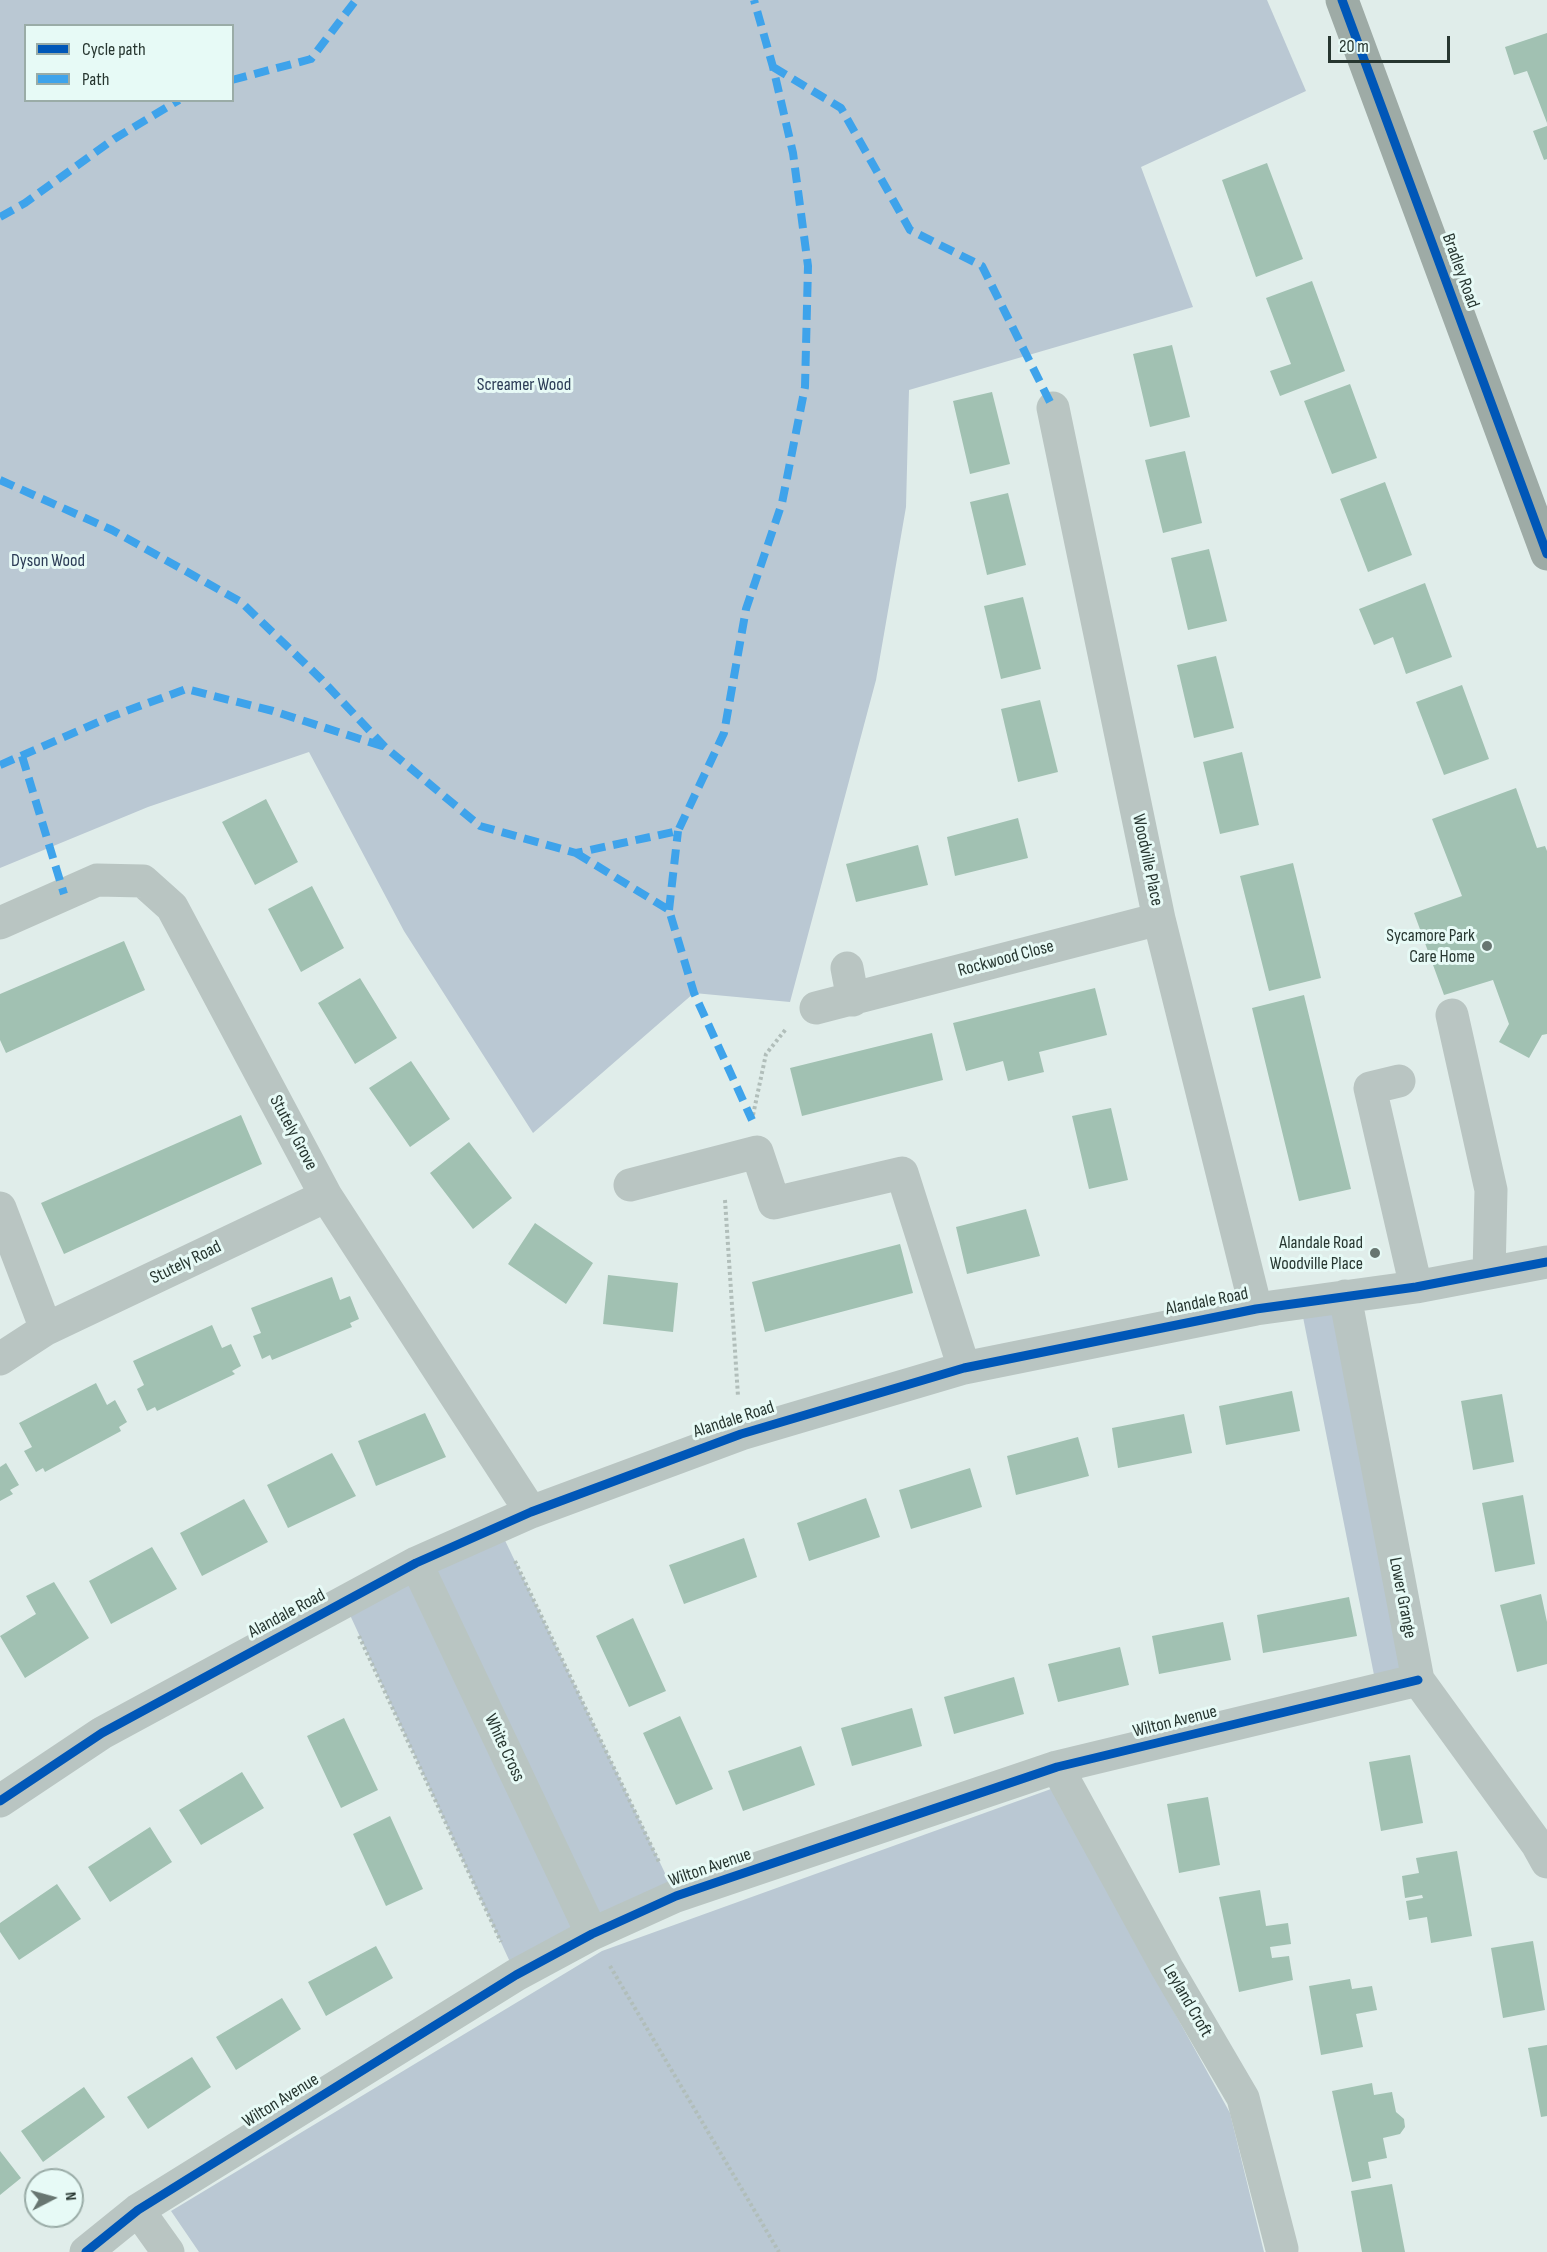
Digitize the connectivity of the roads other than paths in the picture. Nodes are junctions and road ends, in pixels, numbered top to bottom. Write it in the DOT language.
graph roads {
  1 [pos="1342,0"];
  2 [pos="1053,408"];
  3 [pos="1547,554"];
  4 [pos="1159,919"];
  5 [pos="0,923"];
  6 [pos="846,968"];
  7 [pos="853,999"];
  8 [pos="816,1008"];
  9 [pos="1452,1015"];
  10 [pos="1399,1080"];
  11 [pos="630,1185"];
  12 [pos="326,1196"];
  13 [pos="0,1208"];
  14 [pos="1547,1262"];
  15 [pos="1489,1273"];
  16 [pos="1416,1287"];
  17 [pos="1345,1296"];
  18 [pos="1256,1309"];
  19 [pos="46,1329"];
  20 [pos="0,1359"];
  21 [pos="964,1368"];
  22 [pos="531,1512"];
  23 [pos="416,1563"];
  24 [pos="1418,1680"];
  25 [pos="1057,1767"];
  26 [pos="0,1801"];
  27 [pos="1547,1862"];
  28 [pos="592,1934"];
  29 [pos="138,2210"];
  30 [pos="1282,2249"];
  31 [pos="86,2252"];
  32 [pos="168,2252"];
  1 -- 3 [label="main road, Bradley Road"];
  2 -- 4 [label="street, Woodville Place"];
  4 -- 7 [label="street, Rockwood Close"];
  4 -- 18 [label="street, Woodville Place"];
  5 -- 12 [label="street, Stutely Grove"];
  6 -- 7 [label="street"];
  7 -- 8 [label="street, Rockwood Close"];
  9 -- 15 [label="street"];
  10 -- 16 [label="street"];
  11 -- 21 [label="street"];
  12 -- 19 [label="street, Stutely Road"];
  12 -- 22 [label="street, Stutely Grove"];
  13 -- 19 [label="street"];
  14 -- 15 [label="street, Alandale Road"];
  15 -- 16 [label="street, Alandale Road"];
  16 -- 17 [label="street, Alandale Road"];
  17 -- 18 [label="street, Alandale Road"];
  17 -- 24 [label="street, Lower Grange"];
  18 -- 21 [label="street, Alandale Road"];
  19 -- 20 [label="street"];
  21 -- 22 [label="street, Alandale Road"];
  22 -- 23 [label="street, Alandale Road"];
  23 -- 26 [label="street, Alandale Road"];
  23 -- 28 [label="street, White Cross"];
  24 -- 25 [label="street, Wilton Avenue"];
  24 -- 27 [label="street, Lower Grange"];
  25 -- 28 [label="street, Wilton Avenue"];
  25 -- 30 [label="street, Leyland Croft"];
  28 -- 29 [label="street, Wilton Avenue"];
  29 -- 31 [label="street, Wilton Avenue"];
  29 -- 32 [label="street"];
}
